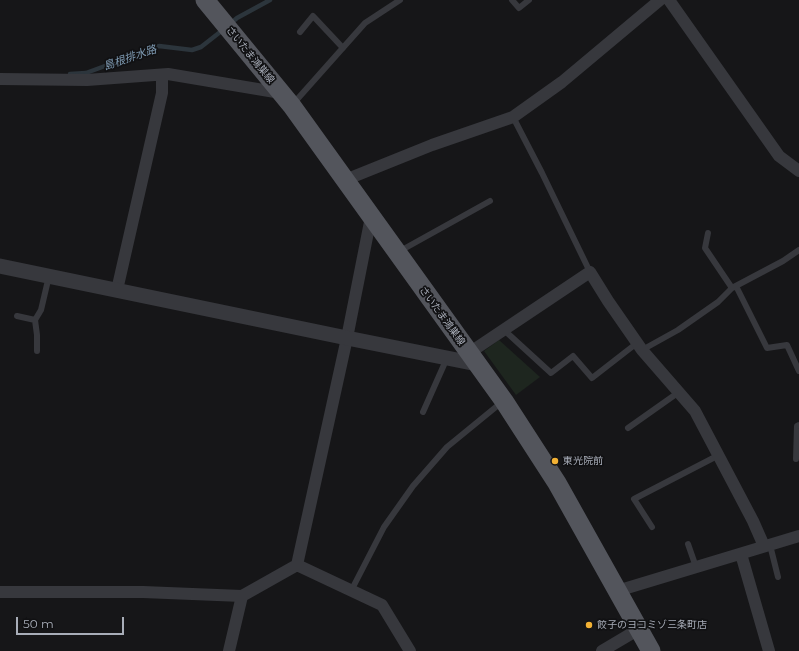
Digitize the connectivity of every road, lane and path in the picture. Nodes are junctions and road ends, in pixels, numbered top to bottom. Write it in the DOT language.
graph roads {
  1 [pos="400,0"];
  2 [pos="512,0"];
  3 [pos="529,0"];
  4 [pos="660,0"];
  5 [pos="669,0"];
  6 [pos="210,2"];
  7 [pos="300,32"];
  8 [pos="343,48"];
  9 [pos="162,75"];
  10 [pos="0,79"];
  11 [pos="286,100"];
  12 [pos="513,117"];
  13 [pos="799,171"];
  14 [pos="345,180"];
  15 [pos="490,201"];
  16 [pos="371,217"];
  17 [pos="708,234"];
  18 [pos="799,250"];
  19 [pos="397,253"];
  20 [pos="0,266"];
  21 [pos="590,272"];
  22 [pos="49,276"];
  23 [pos="734,287"];
  24 [pos="117,290"];
  25 [pos="17,316"];
  26 [pos="35,320"];
  27 [pos="504,330"];
  28 [pos="347,338"];
  29 [pos="639,347"];
  30 [pos="37,351"];
  31 [pos="447,358"];
  32 [pos="473,358"];
  33 [pos="799,371"];
  34 [pos="679,392"];
  35 [pos="504,401"];
  36 [pos="423,412"];
  37 [pos="799,425"];
  38 [pos="628,428"];
  39 [pos="718,455"];
  40 [pos="796,459"];
  41 [pos="652,527"];
  42 [pos="799,536"];
  43 [pos="688,544"];
  44 [pos="767,545"];
  45 [pos="741,554"];
  46 [pos="297,566"];
  47 [pos="696,567"];
  48 [pos="778,578"];
  49 [pos="351,591"];
  50 [pos="617,591"];
  51 [pos="0,592"];
  52 [pos="242,596"];
  53 [pos="639,629"];
  54 [pos="229,651"];
  55 [pos="410,651"];
  56 [pos="602,651"];
  57 [pos="651,651"];
  58 [pos="769,651"];
  1 -- 8 [label="lane"];
  2 -- 3 [label="lane"];
  4 -- 12 [label="street"];
  5 -- 13 [label="street"];
  6 -- 11 [label="main road, さいたま鴻巣線"];
  7 -- 8 [label="lane"];
  8 -- 11 [label="lane"];
  9 -- 10 [label="street"];
  9 -- 11 [label="street"];
  9 -- 24 [label="street"];
  11 -- 14 [label="main road, さいたま鴻巣線"];
  12 -- 14 [label="street"];
  12 -- 21 [label="lane"];
  14 -- 16 [label="main road, さいたま鴻巣線"];
  15 -- 19 [label="lane"];
  16 -- 19 [label="main road, さいたま鴻巣線"];
  16 -- 28 [label="street"];
  17 -- 23 [label="lane"];
  18 -- 23 [label="lane"];
  19 -- 32 [label="main road, さいたま鴻巣線"];
  20 -- 22 [label="street"];
  21 -- 27 [label="street"];
  21 -- 29 [label="street"];
  22 -- 24 [label="street"];
  22 -- 26 [label="lane"];
  23 -- 29 [label="lane"];
  23 -- 33 [label="lane"];
  24 -- 28 [label="street"];
  25 -- 26 [label="lane"];
  26 -- 30 [label="lane"];
  27 -- 29 [label="lane"];
  27 -- 32 [label="street"];
  28 -- 31 [label="street"];
  28 -- 46 [label="street"];
  29 -- 34 [label="street"];
  31 -- 32 [label="street"];
  31 -- 36 [label="lane"];
  32 -- 35 [label="main road, さいたま鴻巣線"];
  34 -- 38 [label="lane"];
  34 -- 39 [label="street"];
  35 -- 49 [label="lane"];
  35 -- 50 [label="main road, さいたま鴻巣線"];
  37 -- 40 [label="lane"];
  39 -- 41 [label="lane"];
  39 -- 44 [label="street"];
  42 -- 44 [label="street"];
  43 -- 47 [label="lane"];
  44 -- 45 [label="street"];
  44 -- 48 [label="lane"];
  45 -- 47 [label="street"];
  45 -- 58 [label="street"];
  46 -- 49 [label="street"];
  46 -- 52 [label="street"];
  47 -- 50 [label="street"];
  49 -- 55 [label="street"];
  50 -- 53 [label="main road, さいたま鴻巣線"];
  51 -- 52 [label="street"];
  52 -- 54 [label="street"];
  53 -- 56 [label="street"];
  53 -- 57 [label="main road, さいたま鴻巣線"];
}
